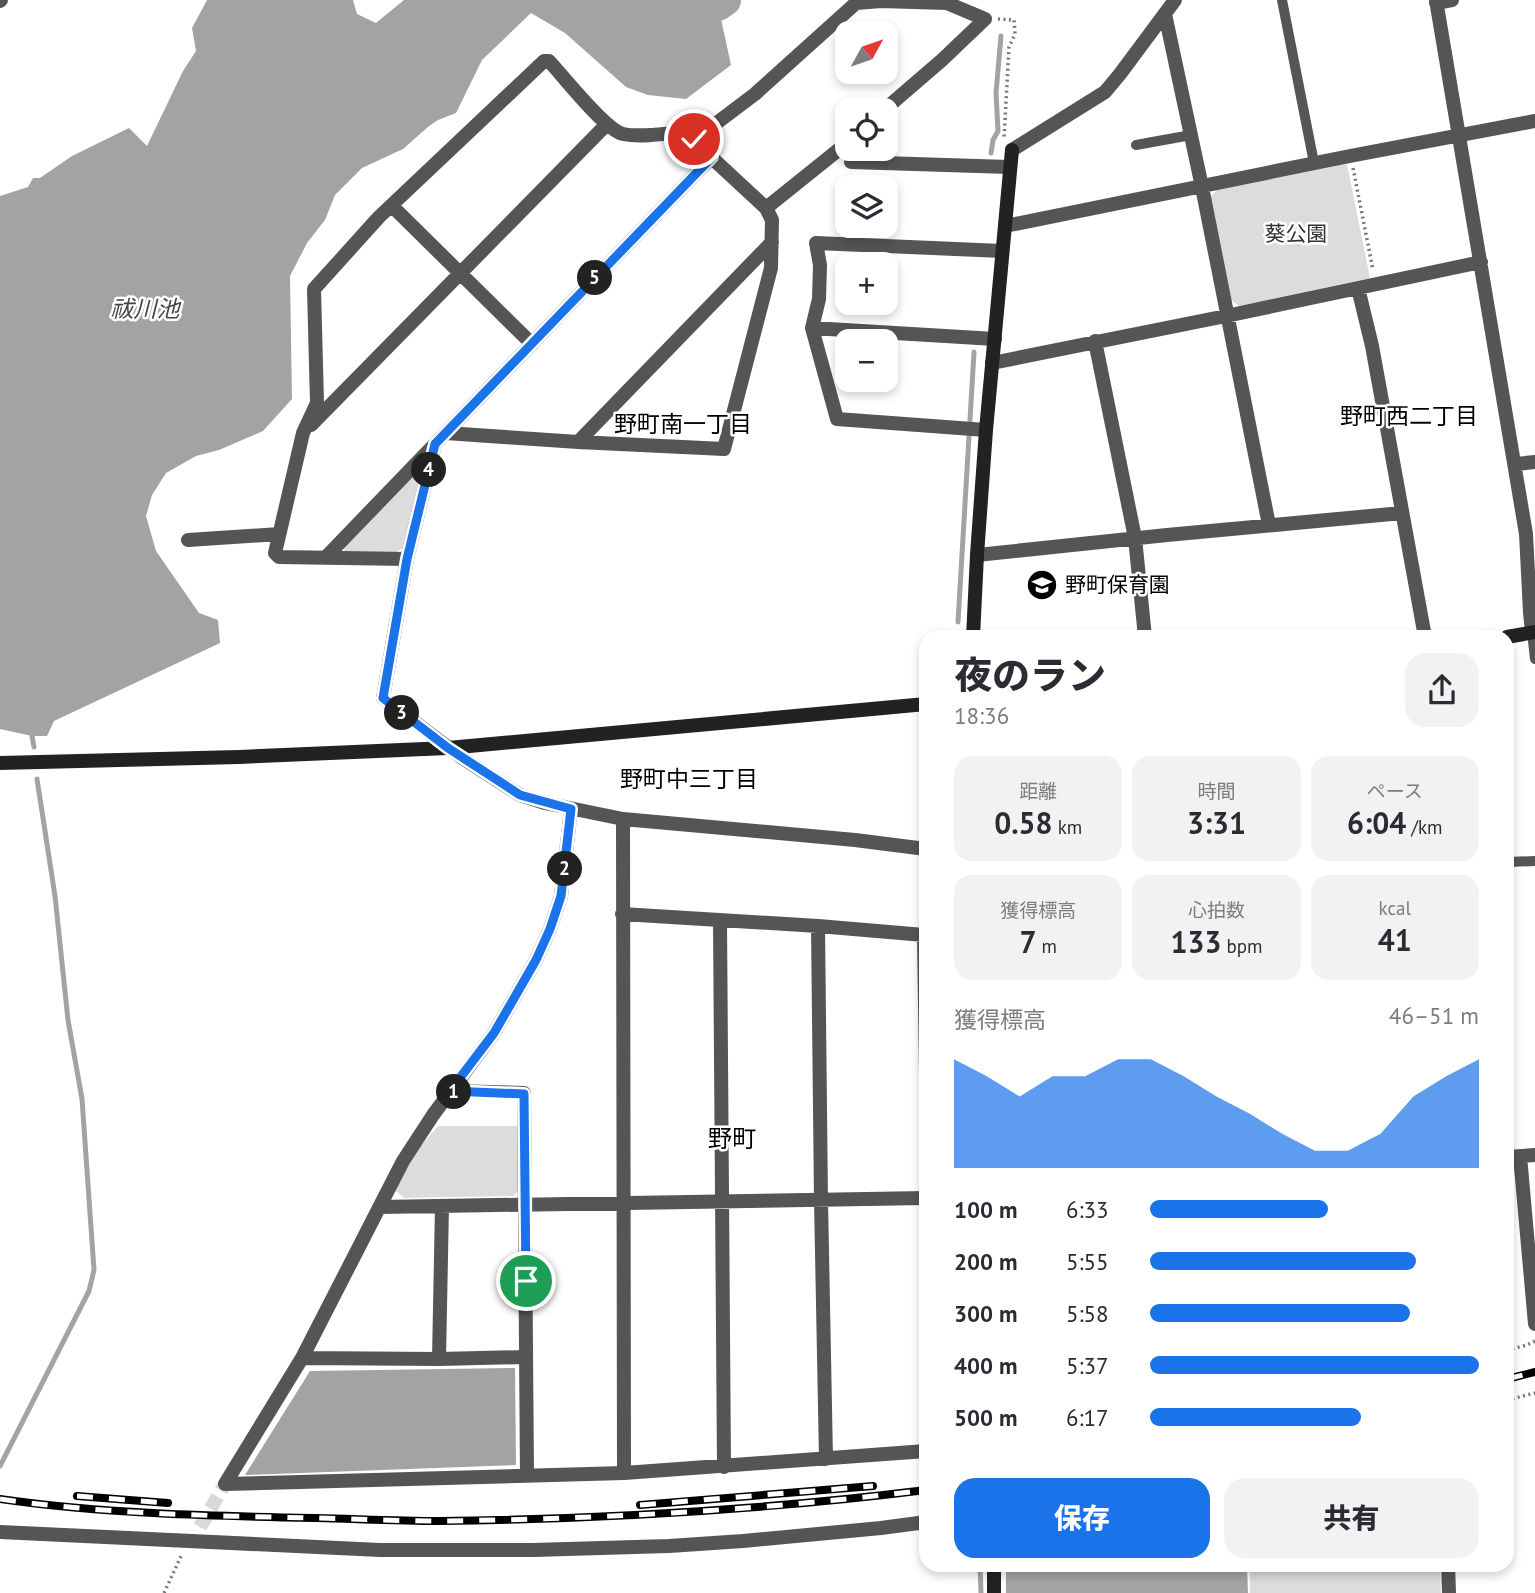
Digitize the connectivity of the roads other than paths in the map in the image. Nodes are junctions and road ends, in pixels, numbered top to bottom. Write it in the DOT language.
graph roads {
  1 [pos="1175,0"];
  2 [pos="1282,0"];
  3 [pos="1452,0"];
  4 [pos="1436,1"];
  5 [pos="1165,14"];
  6 [pos="898,98"];
  7 [pos="1535,121"];
  8 [pos="607,124"];
  9 [pos="1191,135"];
  10 [pos="1460,136"];
  11 [pos="694,139"];
  12 [pos="1136,145"];
  13 [pos="835,152"];
  14 [pos="712,157"];
  15 [pos="851,162"];
  16 [pos="1314,163"];
  17 [pos="1009,167"];
  18 [pos="1202,187"];
  19 [pos="392,206"];
  20 [pos="766,208"];
  21 [pos="1005,226"];
  22 [pos="772,242"];
  23 [pos="1002,251"];
  24 [pos="1481,262"];
  25 [pos="460,274"];
  26 [pos="1358,288"];
  27 [pos="1226,316"];
  28 [pos="812,328"];
  29 [pos="995,339"];
  30 [pos="1096,341"];
  31 [pos="532,344"];
  32 [pos="992,363"];
  33 [pos="983,429"];
  34 [pos="303,433"];
  35 [pos="446,433"];
  36 [pos="578,442"];
  37 [pos="435,444"];
  38 [pos="1535,462"];
  39 [pos="1516,464"];
  40 [pos="1402,513"];
  41 [pos="1269,525"];
  42 [pos="279,534"];
  43 [pos="1135,538"];
  44 [pos="188,541"];
  45 [pos="977,555"];
  46 [pos="326,557"];
  47 [pos="407,559"];
  48 [pos="973,630"];
  49 [pos="1143,630"];
  50 [pos="1424,630"];
  51 [pos="1534,632"];
  52 [pos="1514,636"];
  53 [pos="1535,659"];
  54 [pos="919,705"];
  55 [pos="448,748"];
  56 [pos="0,762"];
  57 [pos="571,809"];
  58 [pos="623,819"];
  59 [pos="919,848"];
  60 [pos="1535,861"];
  61 [pos="1514,862"];
  62 [pos="622,914"];
  63 [pos="720,920"];
  64 [pos="818,926"];
  65 [pos="919,935"];
  66 [pos="450,1091"];
  67 [pos="1521,1156"];
  68 [pos="919,1198"];
  69 [pos="821,1200"];
  70 [pos="722,1201"];
  71 [pos="623,1203"];
  72 [pos="525,1205"];
  73 [pos="442,1206"];
  74 [pos="380,1207"];
  75 [pos="1535,1324"];
  76 [pos="526,1357"];
  77 [pos="302,1358"];
  78 [pos="439,1359"];
  79 [pos="919,1452"];
  80 [pos="826,1459"];
  81 [pos="724,1467"];
  82 [pos="624,1473"];
  83 [pos="527,1476"];
  84 [pos="919,1523"];
  85 [pos="0,1532"];
  86 [pos="994,1572"];
  87 [pos="1448,1572"];
  88 [pos="994,1593"];
  89 [pos="1449,1593"];
  1 -- 5 [label="street"];
  2 -- 16 [label="lane"];
  3 -- 4 [label="street"];
  4 -- 10 [label="street"];
  5 -- 9 [label="street"];
  5 -- 17 [label="street"];
  6 -- 11 [label="street"];
  7 -- 10 [label="street"];
  8 -- 11 [label="street"];
  8 -- 19 [label="street"];
  8 -- 25 [label="street"];
  9 -- 12 [label="lane"];
  9 -- 18 [label="street"];
  10 -- 16 [label="street"];
  10 -- 24 [label="street"];
  11 -- 14 [label="street"];
  13 -- 20 [label="street"];
  14 -- 20 [label="street"];
  14 -- 31 [label="street"];
  15 -- 17 [label="street"];
  16 -- 18 [label="street"];
  17 -- 21 [label="street"];
  18 -- 21 [label="street"];
  18 -- 27 [label="street"];
  19 -- 25 [label="street"];
  19 -- 34 [label="street"];
  20 -- 22 [label="street"];
  21 -- 23 [label="street"];
  22 -- 36 [label="street"];
  22 -- 36 [label="street"];
  23 -- 28 [label="street"];
  23 -- 29 [label="street"];
  24 -- 26 [label="street"];
  24 -- 39 [label="street"];
  25 -- 31 [label="street"];
  25 -- 34 [label="street"];
  26 -- 27 [label="street"];
  26 -- 40 [label="street"];
  27 -- 30 [label="street"];
  27 -- 41 [label="street"];
  28 -- 29 [label="street"];
  28 -- 33 [label="street"];
  29 -- 32 [label="street"];
  30 -- 32 [label="street"];
  30 -- 43 [label="street"];
  31 -- 35 [label="street"];
  32 -- 33 [label="street"];
  33 -- 45 [label="street"];
  34 -- 42 [label="street"];
  35 -- 36 [label="street"];
  35 -- 37 [label="street"];
  37 -- 46 [label="street"];
  37 -- 47 [label="street"];
  38 -- 39 [label="street"];
  39 -- 51 [label="street"];
  40 -- 41 [label="street"];
  40 -- 50 [label="street"];
  41 -- 43 [label="street"];
  42 -- 44 [label="street"];
  42 -- 46 [label="street"];
  43 -- 45 [label="street"];
  43 -- 49 [label="street"];
  45 -- 48 [label="street"];
  46 -- 47 [label="street"];
  47 -- 55 [label="street"];
  51 -- 52 [label="street"];
  51 -- 53 [label="lane"];
  54 -- 55 [label="street"];
  55 -- 56 [label="street"];
  55 -- 57 [label="street"];
  57 -- 58 [label="street"];
  57 -- 66 [label="street"];
  58 -- 59 [label="street"];
  58 -- 62 [label="street"];
  60 -- 61 [label="lane"];
  62 -- 63 [label="street"];
  62 -- 71 [label="street"];
  63 -- 64 [label="street"];
  63 -- 70 [label="street"];
  64 -- 65 [label="street"];
  64 -- 69 [label="street"];
  66 -- 72 [label="street"];
  66 -- 74 [label="street"];
  67 -- 75 [label="street"];
  68 -- 69 [label="street"];
  69 -- 70 [label="street"];
  69 -- 80 [label="street"];
  70 -- 71 [label="street"];
  70 -- 81 [label="street"];
  71 -- 72 [label="street"];
  71 -- 82 [label="street"];
  72 -- 73 [label="street"];
  72 -- 76 [label="street"];
  73 -- 74 [label="street"];
  73 -- 78 [label="street"];
  74 -- 77 [label="street"];
  76 -- 78 [label="street"];
  76 -- 83 [label="street"];
  77 -- 78 [label="street"];
  77 -- 83 [label="street"];
  79 -- 80 [label="street"];
  80 -- 81 [label="street"];
  81 -- 82 [label="street"];
  82 -- 83 [label="street"];
  84 -- 85 [label="street"];
  86 -- 88 [label="street"];
  87 -- 89 [label="street"];
}
